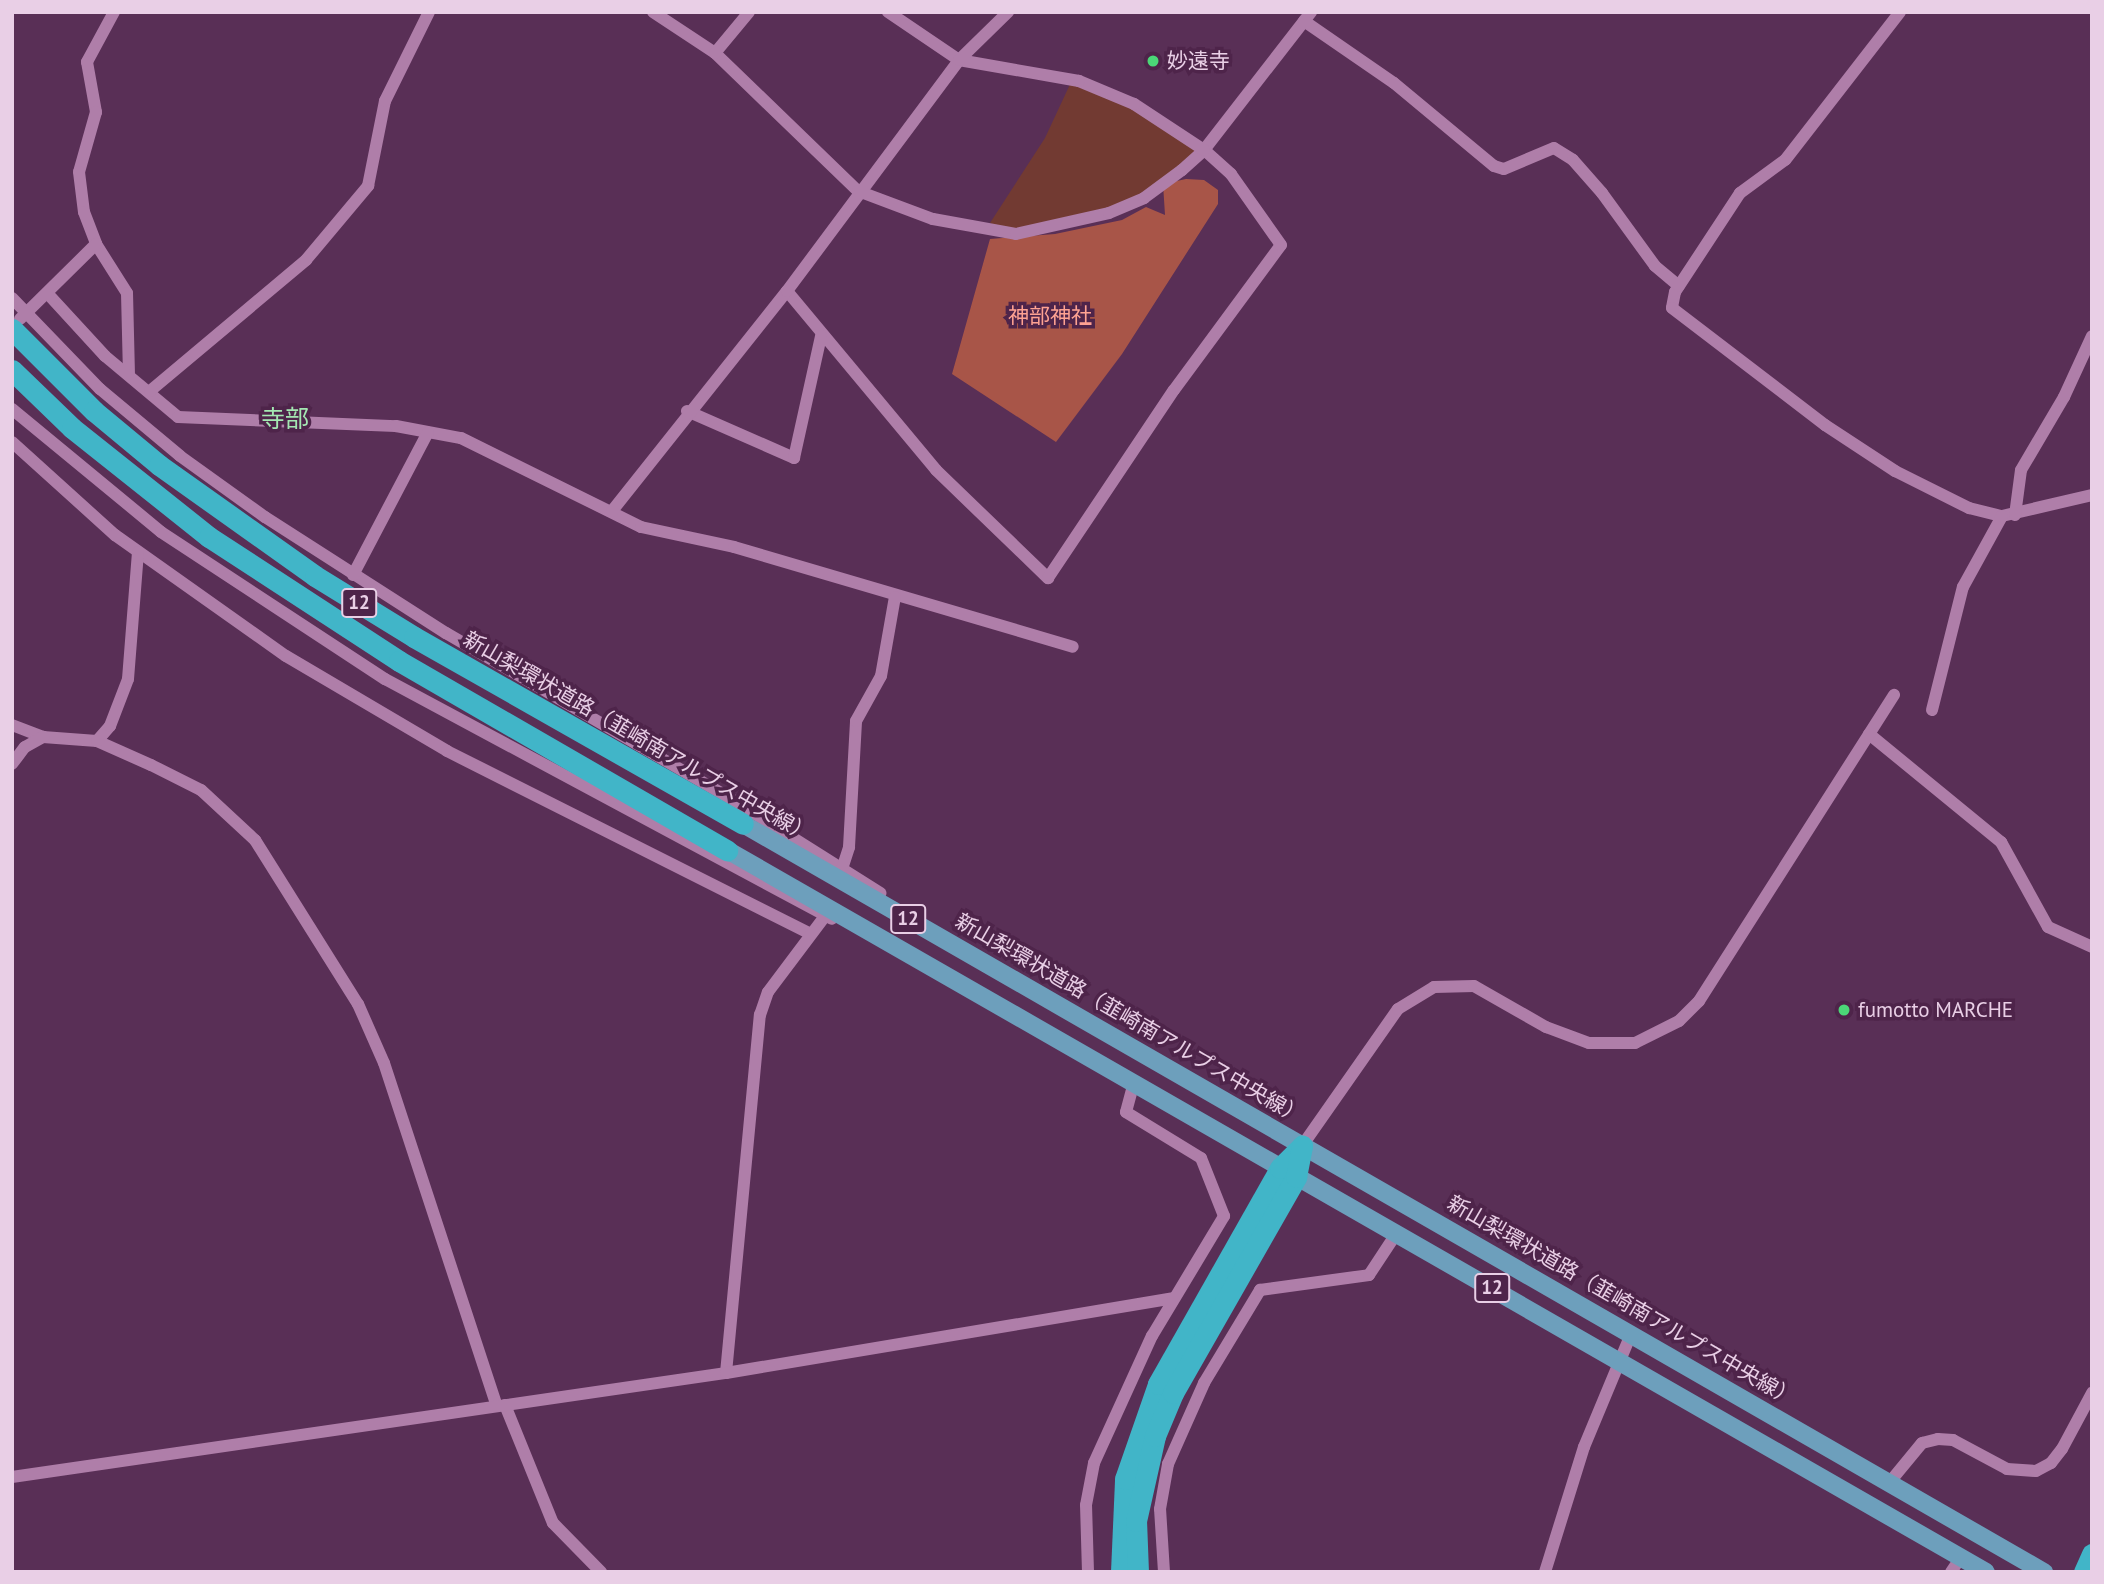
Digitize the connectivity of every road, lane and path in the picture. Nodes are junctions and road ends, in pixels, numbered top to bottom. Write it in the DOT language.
graph roads {
  1 [pos="114,12"];
  2 [pos="429,12"];
  3 [pos="653,12"];
  4 [pos="748,12"];
  5 [pos="888,12"];
  6 [pos="1008,12"];
  7 [pos="1900,12"];
  8 [pos="1307,17"];
  9 [pos="715,53"];
  10 [pos="959,60"];
  11 [pos="1204,150"];
  12 [pos="858,191"];
  13 [pos="96,244"];
  14 [pos="1679,286"];
  15 [pos="787,291"];
  16 [pos="48,294"];
  17 [pos="12,298"];
  18 [pos="17,323"];
  19 [pos="821,336"];
  20 [pos="2092,336"];
  21 [pos="12,370"];
  22 [pos="129,374"];
  23 [pos="150,391"];
  24 [pos="12,409"];
  25 [pos="687,411"];
  26 [pos="428,432"];
  27 [pos="12,442"];
  28 [pos="2092,495"];
  29 [pos="612,511"];
  30 [pos="2009,515"];
  31 [pos="138,552"];
  32 [pos="353,575"];
  33 [pos="895,597"];
  34 [pos="1073,647"];
  35 [pos="1894,695"];
  36 [pos="1932,710"];
  37 [pos="12,725"];
  38 [pos="1869,734"];
  39 [pos="43,737"];
  40 [pos="97,741"];
  41 [pos="12,764"];
  42 [pos="743,824"];
  43 [pos="727,850"];
  44 [pos="842,869"];
  45 [pos="825,916"];
  46 [pos="811,934"];
  47 [pos="2092,947"];
  48 [pos="997,1005"];
  49 [pos="1073,1014"];
  50 [pos="1133,1083"];
  51 [pos="1302,1146"];
  52 [pos="1288,1173"];
  53 [pos="1396,1234"];
  54 [pos="1173,1298"];
  55 [pos="1631,1334"];
  56 [pos="1620,1361"];
  57 [pos="726,1373"];
  58 [pos="2092,1393"];
  59 [pos="501,1406"];
  60 [pos="12,1477"];
  61 [pos="1889,1483"];
  62 [pos="2092,1554"];
  63 [pos="1956,1564"];
  64 [pos="601,1572"];
  65 [pos="1088,1572"];
  66 [pos="1121,1572"];
  67 [pos="1138,1572"];
  68 [pos="1164,1572"];
  69 [pos="1545,1572"];
  70 [pos="1986,1572"];
  71 [pos="2043,1572"];
  72 [pos="2084,1572"];
  1 -- 13 [label="street"];
  2 -- 23 [label="street"];
  3 -- 9 [label="street"];
  4 -- 9 [label="street"];
  5 -- 10 [label="street"];
  6 -- 10 [label="street"];
  7 -- 14 [label="street"];
  8 -- 11 [label="street"];
  8 -- 14 [label="street"];
  9 -- 12 [label="street"];
  10 -- 11 [label="street"];
  10 -- 12 [label="street"];
  11 -- 12 [label="street"];
  11 -- 19 [label="street"];
  12 -- 15 [label="street"];
  13 -- 16 [label="street"];
  13 -- 22 [label="street"];
  14 -- 30 [label="street"];
  15 -- 19 [label="street"];
  15 -- 25 [label="street"];
  16 -- 18 [label="street"];
  16 -- 22 [label="street"];
  17 -- 18 [label="street"];
  18 -- 32 [label="street"];
  18 -- 42 [label="highway, 新山梨環状道路（韮崎南アルプス中央線） / 12"];
  19 -- 25 [label="street"];
  20 -- 30 [label="street"];
  21 -- 43 [label="highway, 12"];
  22 -- 23 [label="street"];
  23 -- 26 [label="street"];
  24 -- 45 [label="street"];
  25 -- 29 [label="street"];
  26 -- 29 [label="street"];
  26 -- 32 [label="street"];
  27 -- 31 [label="street"];
  28 -- 30 [label="street"];
  29 -- 33 [label="street"];
  30 -- 36 [label="street"];
  31 -- 40 [label="street"];
  31 -- 46 [label="street"];
  32 -- 44 [label="street"];
  33 -- 34 [label="street"];
  33 -- 44 [label="street"];
  35 -- 38 [label="street"];
  37 -- 39 [label="street"];
  38 -- 47 [label="street"];
  38 -- 51 [label="street"];
  39 -- 40 [label="street"];
  39 -- 41 [label="street"];
  40 -- 59 [label="street"];
  42 -- 49 [label="main road, 新山梨環状道路（韮崎南アルプス中央線） / 12"];
  43 -- 48 [label="main road, 12"];
  44 -- 49 [label="street"];
  45 -- 46 [label="street"];
  45 -- 48 [label="street"];
  46 -- 57 [label="street"];
  48 -- 50 [label="main road, 12"];
  49 -- 51 [label="main road, 新山梨環状道路（韮崎南アルプス中央線） / 12"];
  50 -- 52 [label="main road, 12"];
  50 -- 54 [label="street"];
  51 -- 52 [label="highway"];
  51 -- 55 [label="main road, 新山梨環状道路（韮崎南アルプス中央線） / 12"];
  52 -- 53 [label="main road, 12"];
  52 -- 66 [label="highway"];
  52 -- 67 [label="highway"];
  53 -- 56 [label="main road, 12"];
  53 -- 68 [label="street"];
  54 -- 57 [label="street"];
  54 -- 65 [label="street"];
  55 -- 56 [label="street"];
  55 -- 61 [label="main road, 新山梨環状道路（韮崎南アルプス中央線） / 12"];
  56 -- 63 [label="main road, 12"];
  56 -- 69 [label="street"];
  57 -- 59 [label="street"];
  58 -- 61 [label="street"];
  59 -- 60 [label="street"];
  59 -- 64 [label="street"];
  61 -- 71 [label="main road, 新山梨環状道路（韮崎南アルプス中央線） / 12"];
  62 -- 72 [label="highway"];
  63 -- 70 [label="main road, 12"];
}
